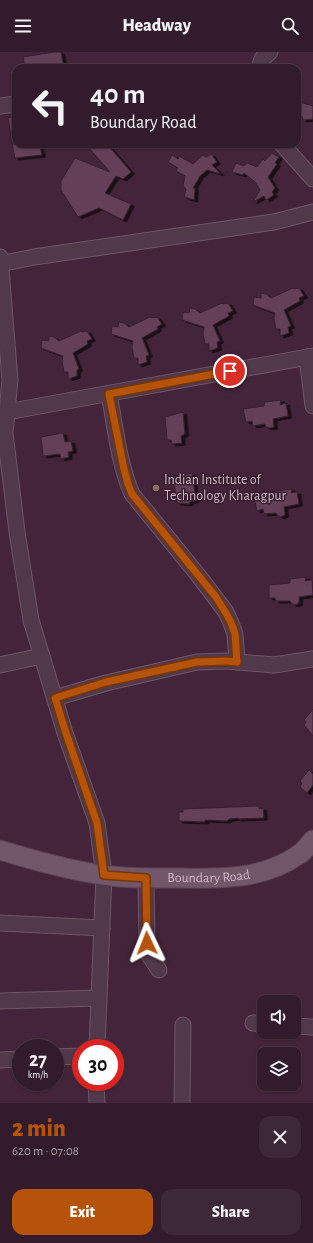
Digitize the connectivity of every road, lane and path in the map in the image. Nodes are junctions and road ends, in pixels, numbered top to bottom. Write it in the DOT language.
graph roads {
  1 [pos="270,52"];
  2 [pos="258,64"];
  3 [pos="12,104"];
  4 [pos="0,106"];
  5 [pos="286,148"];
  6 [pos="313,179"];
  7 [pos="313,212"];
  8 [pos="0,261"];
  9 [pos="310,356"];
  10 [pos="109,394"];
  11 [pos="313,406"];
  12 [pos="7,412"];
  13 [pos="42,656"];
  14 [pos="313,659"];
  15 [pos="237,662"];
  16 [pos="0,665"];
  17 [pos="55,698"];
  18 [pos="313,840"];
  19 [pos="0,850"];
  20 [pos="104,875"];
  21 [pos="146,878"];
  22 [pos="0,923"];
  23 [pos="102,928"];
  24 [pos="159,970"];
  25 [pos="98,998"];
  26 [pos="0,1001"];
  27 [pos="183,1025"];
  28 [pos="301,1026"];
  29 [pos="313,1027"];
  30 [pos="97,1039"];
  31 [pos="12,1059"];
  32 [pos="0,1060"];
  33 [pos="96,1091"];
  34 [pos="97,1103"];
  35 [pos="182,1103"];
  1 -- 2 [label="street"];
  3 -- 4 [label="street"];
  5 -- 6 [label="street"];
  7 -- 8 [label="street"];
  8 -- 12 [label="street"];
  9 -- 10 [label="street"];
  9 -- 11 [label="street"];
  10 -- 12 [label="street"];
  10 -- 15 [label="street"];
  12 -- 13 [label="street"];
  13 -- 16 [label="street"];
  13 -- 17 [label="street"];
  14 -- 15 [label="street"];
  15 -- 17 [label="street"];
  17 -- 20 [label="street"];
  18 -- 21 [label="main road, Boundary Road"];
  19 -- 20 [label="main road, Boundary Road"];
  20 -- 21 [label="main road, Boundary Road"];
  20 -- 23 [label="street"];
  21 -- 24 [label="street"];
  22 -- 23 [label="street"];
  23 -- 25 [label="street"];
  25 -- 26 [label="street"];
  25 -- 30 [label="street"];
  27 -- 35 [label="street"];
  28 -- 29 [label="street"];
  31 -- 32 [label="street"];
  33 -- 34 [label="street"];
}
